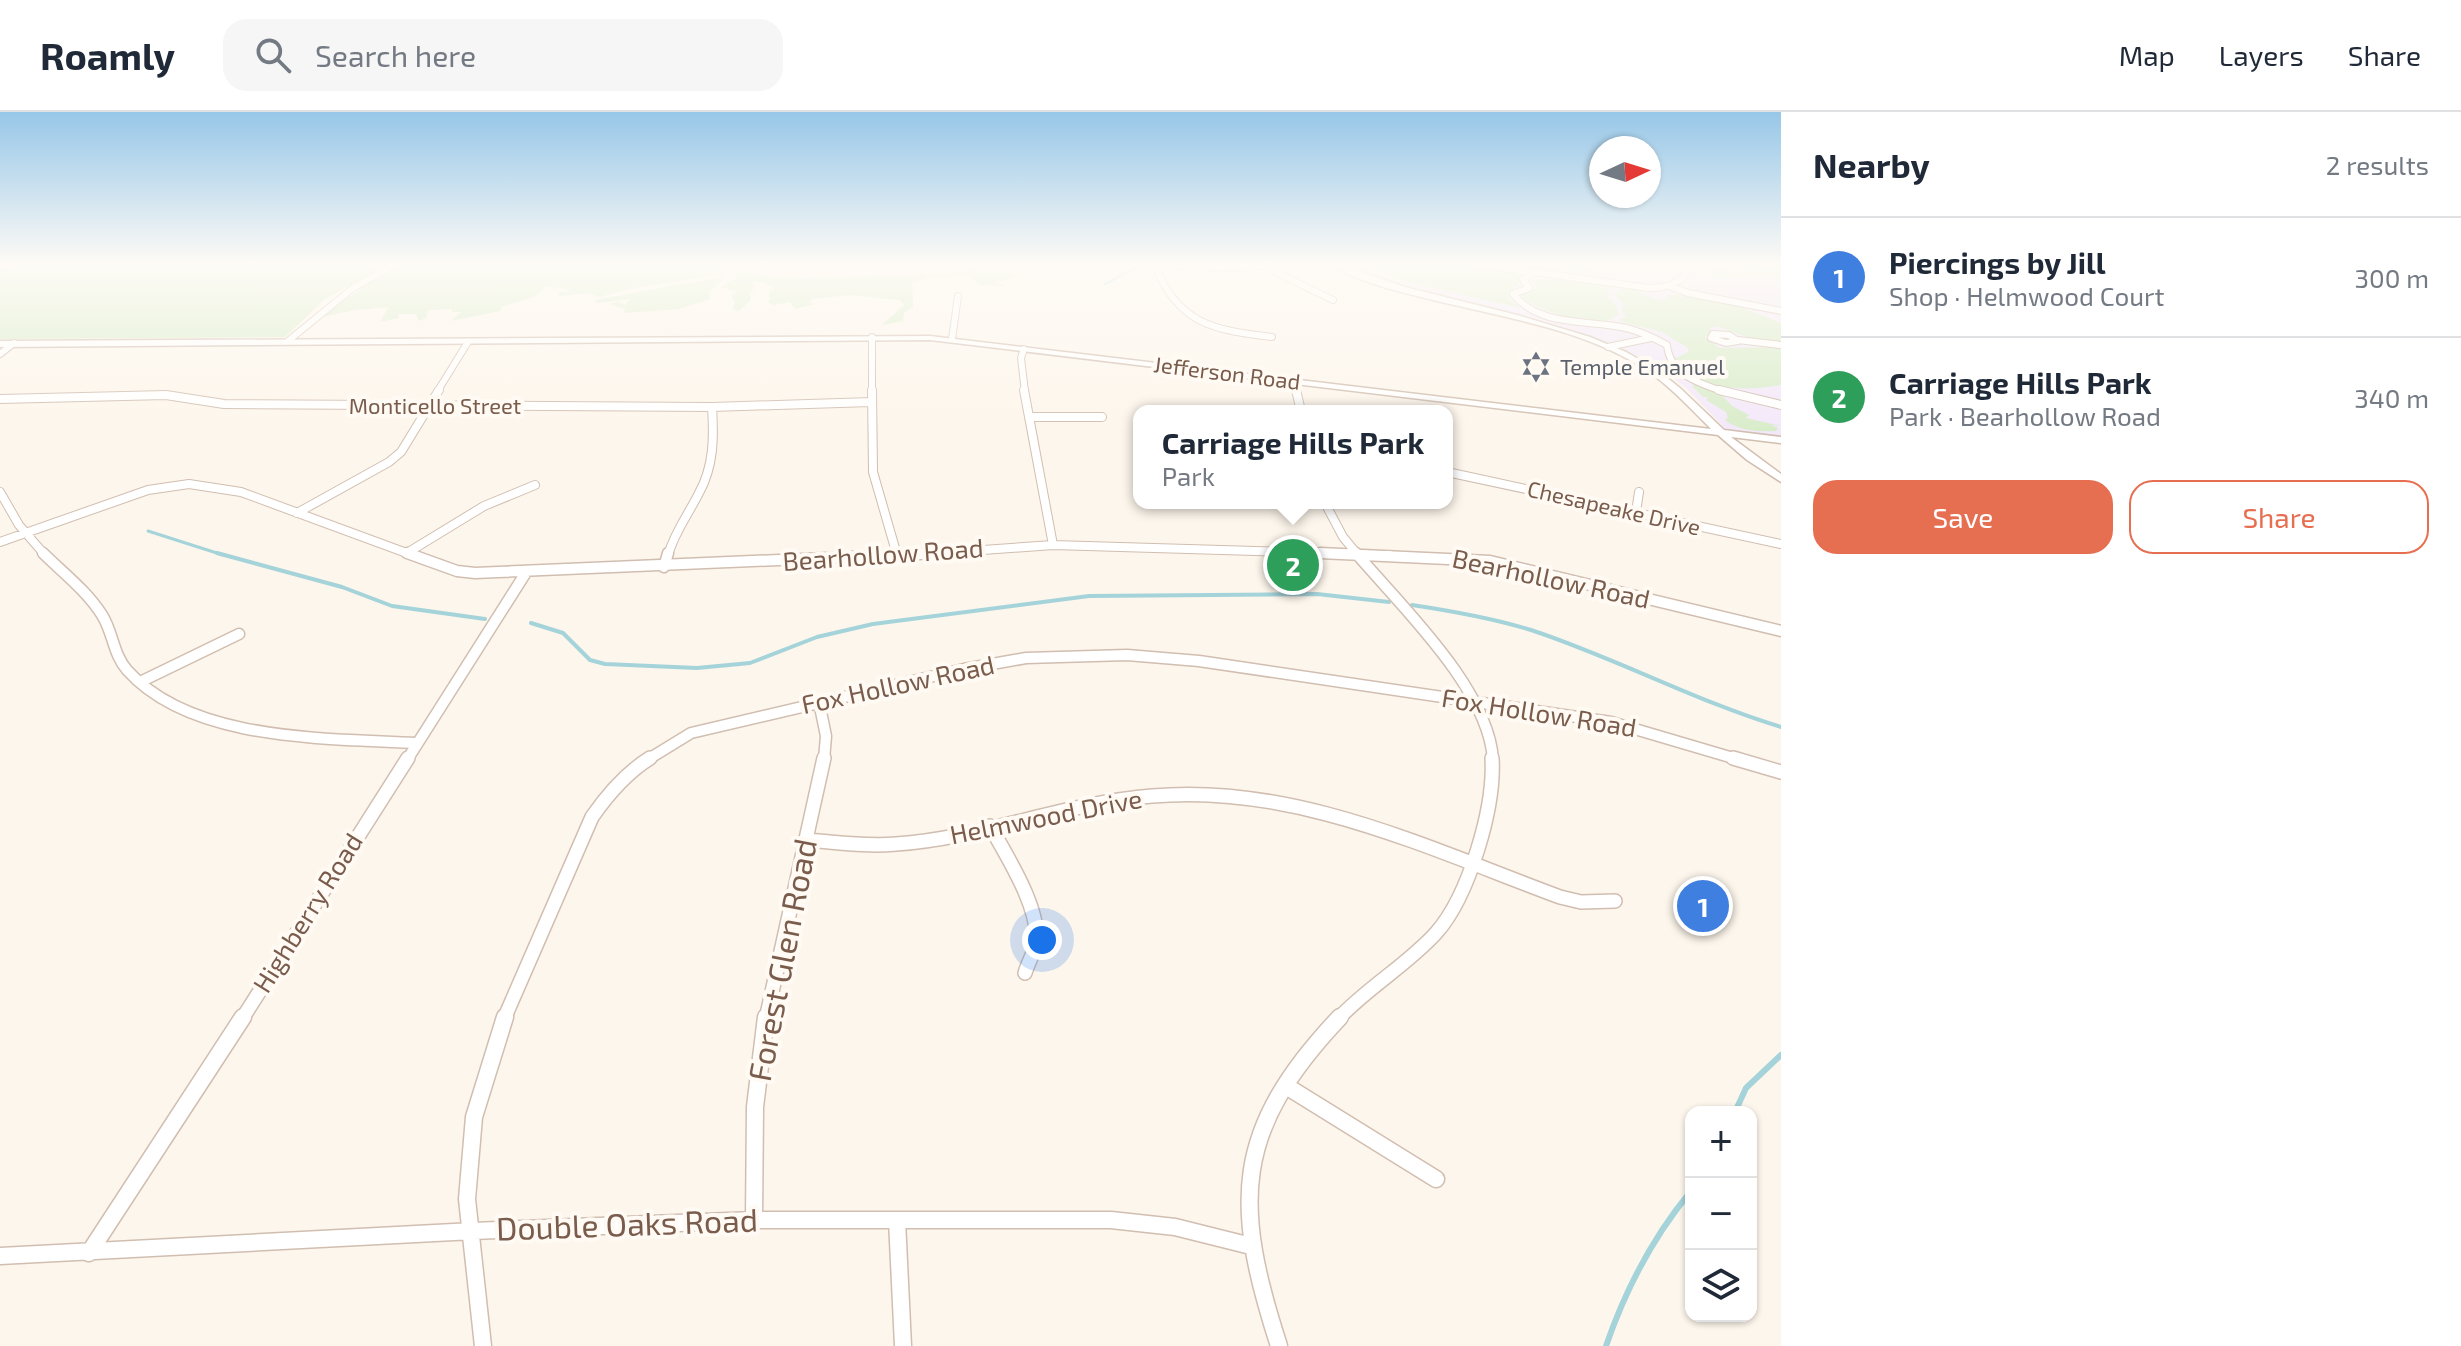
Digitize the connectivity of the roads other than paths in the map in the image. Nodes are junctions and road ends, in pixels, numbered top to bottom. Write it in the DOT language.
graph roads {
  1 [pos="310,321"];
  2 [pos="955,321"];
  3 [pos="1200,321"];
  4 [pos="1536,321"];
  5 [pos="1568,321"];
  6 [pos="1639,333"];
  7 [pos="872,337"];
  8 [pos="1272,337"];
  9 [pos="1652,338"];
  10 [pos="952,339"];
  11 [pos="1738,340"];
  12 [pos="288,341"];
  13 [pos="468,342"];
  14 [pos="14,343"];
  15 [pos="0,344"];
  16 [pos="1604,345"];
  17 [pos="1781,345"];
  18 [pos="1024,349"];
  19 [pos="0,354"];
  20 [pos="1294,381"];
  21 [pos="0,399"];
  22 [pos="871,402"];
  23 [pos="1300,405"];
  24 [pos="1781,405"];
  25 [pos="428,406"];
  26 [pos="712,407"];
  27 [pos="1031,417"];
  28 [pos="1102,417"];
  29 [pos="1722,434"];
  30 [pos="1781,440"];
  31 [pos="1453,473"];
  32 [pos="1781,479"];
  33 [pos="535,485"];
  34 [pos="0,492"];
  35 [pos="1639,492"];
  36 [pos="1328,509"];
  37 [pos="1636,512"];
  38 [pos="297,513"];
  39 [pos="24,533"];
  40 [pos="0,542"];
  41 [pos="1781,544"];
  42 [pos="1053,545"];
  43 [pos="407,553"];
  44 [pos="1357,554"];
  45 [pos="897,555"];
  46 [pos="664,567"];
  47 [pos="525,574"];
  48 [pos="1781,631"];
  49 [pos="239,634"];
  50 [pos="140,682"];
  51 [pos="819,702"];
  52 [pos="1476,702"];
  53 [pos="416,743"];
  54 [pos="1781,772"];
  55 [pos="990,826"];
  56 [pos="805,840"];
  57 [pos="1469,865"];
  58 [pos="1615,901"];
  59 [pos="1025,973"];
  60 [pos="1286,1086"];
  61 [pos="1436,1179"];
  62 [pos="754,1220"];
  63 [pos="897,1220"];
  64 [pos="473,1231"];
  65 [pos="1251,1246"];
  66 [pos="89,1253"];
  67 [pos="0,1256"];
  68 [pos="483,1346"];
  69 [pos="903,1346"];
  70 [pos="1279,1346"];
  1 -- 12 [label="street"];
  2 -- 10 [label="street"];
  3 -- 8 [label="street"];
  4 -- 16 [label="street"];
  5 -- 6 [label="street"];
  6 -- 9 [label="street"];
  6 -- 16 [label="street"];
  7 -- 10 [label="street, Jefferson Road"];
  7 -- 13 [label="street, Jefferson Road"];
  7 -- 22 [label="street"];
  9 -- 16 [label="street"];
  9 -- 24 [label="street"];
  10 -- 18 [label="street, Jefferson Road"];
  11 -- 17 [label="street"];
  12 -- 13 [label="street, Jefferson Road"];
  12 -- 14 [label="street, Jefferson Road"];
  13 -- 25 [label="street"];
  14 -- 15 [label="street, Jefferson Road"];
  14 -- 19 [label="street"];
  16 -- 29 [label="street"];
  18 -- 20 [label="street, Jefferson Road"];
  18 -- 27 [label="street"];
  20 -- 23 [label="street"];
  20 -- 29 [label="street, Jefferson Road"];
  21 -- 25 [label="street, Monticello Street"];
  22 -- 26 [label="street, Monticello Street"];
  22 -- 45 [label="street"];
  25 -- 26 [label="street, Monticello Street"];
  25 -- 38 [label="street"];
  26 -- 46 [label="street"];
  27 -- 28 [label="street"];
  27 -- 42 [label="street"];
  29 -- 30 [label="street, Jefferson Road"];
  29 -- 32 [label="street"];
  31 -- 37 [label="street, Chesapeake Drive"];
  33 -- 43 [label="street"];
  34 -- 39 [label="street"];
  35 -- 37 [label="street"];
  36 -- 44 [label="street"];
  37 -- 41 [label="street, Chesapeake Drive"];
  38 -- 39 [label="street, Bearhollow Road"];
  38 -- 43 [label="street, Bearhollow Road"];
  39 -- 40 [label="street, Bearhollow Road"];
  39 -- 50 [label="street"];
  42 -- 44 [label="street, Bearhollow Road"];
  42 -- 45 [label="street, Bearhollow Road"];
  43 -- 47 [label="street, Bearhollow Road"];
  44 -- 48 [label="street, Bearhollow Road"];
  44 -- 52 [label="street"];
  45 -- 46 [label="street, Bearhollow Road"];
  46 -- 47 [label="street, Bearhollow Road"];
  47 -- 53 [label="street, Highberry Road"];
  49 -- 50 [label="street"];
  50 -- 53 [label="street"];
  51 -- 52 [label="street, Fox Hollow Road"];
  51 -- 56 [label="street, Forest Glen Road"];
  51 -- 64 [label="street, Fox Hollow Road"];
  52 -- 54 [label="street, Fox Hollow Road"];
  52 -- 57 [label="street"];
  53 -- 66 [label="street, Highberry Road"];
  55 -- 56 [label="street, Helmwood Drive"];
  55 -- 57 [label="street, Helmwood Drive"];
  55 -- 59 [label="street"];
  56 -- 62 [label="street, Forest Glen Road"];
  57 -- 58 [label="street, Helmwood Drive"];
  57 -- 60 [label="street"];
  60 -- 61 [label="street"];
  60 -- 65 [label="street"];
  62 -- 63 [label="street, Double Oaks Road"];
  62 -- 64 [label="street, Double Oaks Road"];
  63 -- 65 [label="street, Double Oaks Road"];
  63 -- 69 [label="street"];
  64 -- 66 [label="street, Double Oaks Road"];
  64 -- 68 [label="street, Fox Hollow Road"];
  65 -- 70 [label="street"];
  66 -- 67 [label="street, Double Oaks Road"];
}
